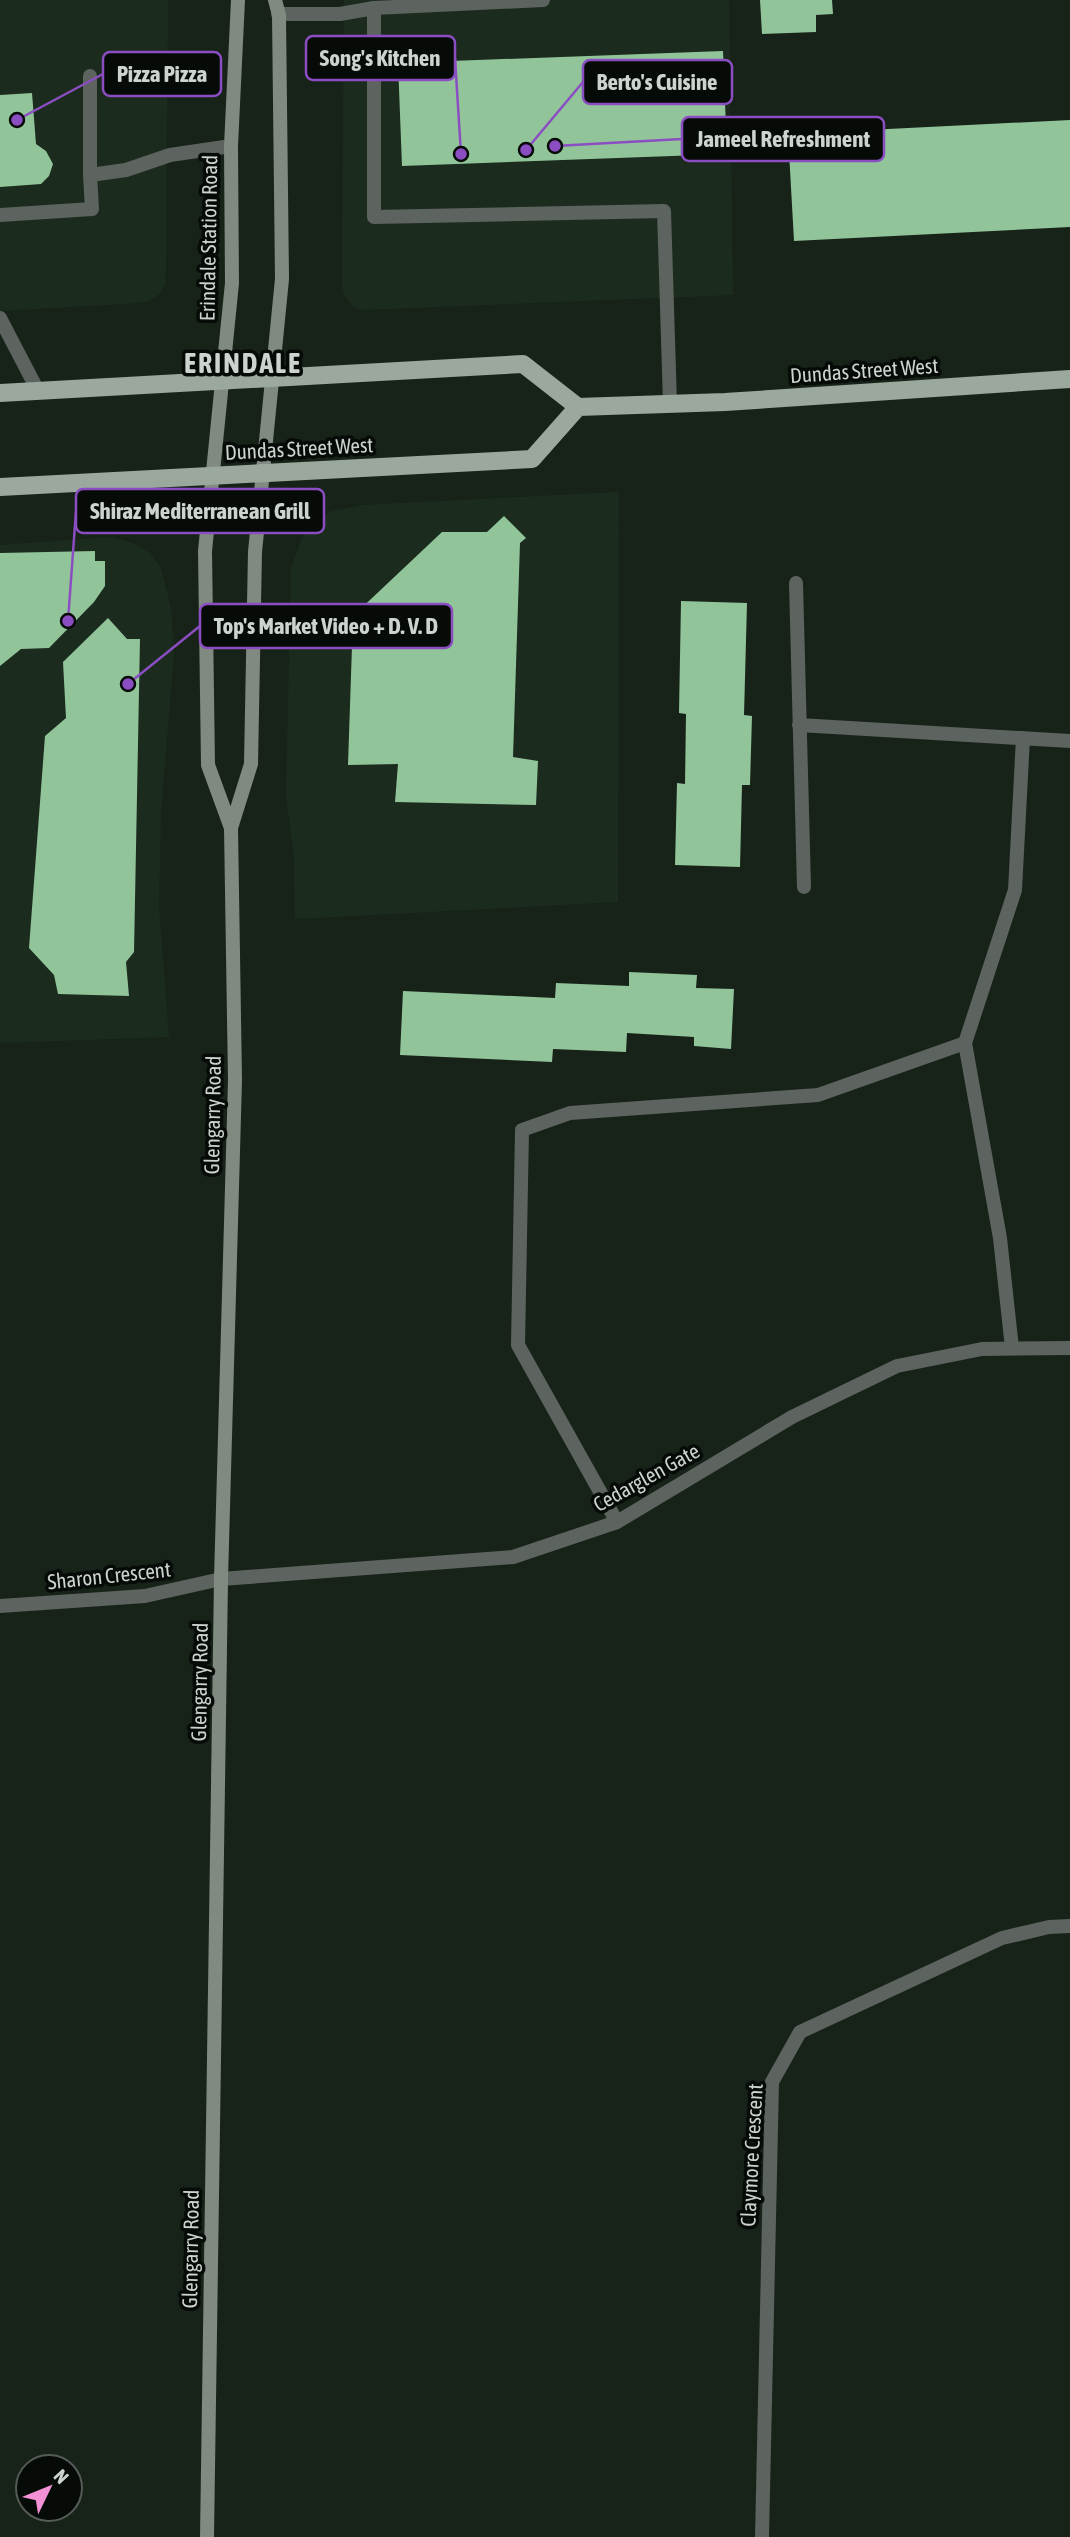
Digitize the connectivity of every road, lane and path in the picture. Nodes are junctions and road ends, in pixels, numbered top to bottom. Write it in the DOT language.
graph roads {
  1 [pos="238,0"];
  2 [pos="543,0"];
  3 [pos="276,7"];
  4 [pos="373,8"];
  5 [pos="90,76"];
  6 [pos="231,146"];
  7 [pos="90,175"];
  8 [pos="0,215"];
  9 [pos="0,318"];
  10 [pos="272,378"];
  11 [pos="1070,379"];
  12 [pos="222,380"];
  13 [pos="38,391"];
  14 [pos="0,393"];
  15 [pos="670,403"];
  16 [pos="578,407"];
  17 [pos="263,473"];
  18 [pos="212,475"];
  19 [pos="0,487"];
  20 [pos="796,583"];
  21 [pos="799,726"];
  22 [pos="1023,738"];
  23 [pos="1070,741"];
  24 [pos="231,828"];
  25 [pos="804,887"];
  26 [pos="965,1043"];
  27 [pos="1070,1348"];
  28 [pos="1012,1349"];
  29 [pos="617,1522"];
  30 [pos="221,1579"];
  31 [pos="0,1606"];
  32 [pos="1070,1926"];
  33 [pos="207,2537"];
  34 [pos="762,2537"];
  1 -- 6 [label="street, Erindale Station Road"];
  2 -- 4 [label="street"];
  3 -- 4 [label="street"];
  3 -- 10 [label="street"];
  4 -- 15 [label="street"];
  5 -- 7 [label="street"];
  6 -- 7 [label="street"];
  6 -- 12 [label="street, Erindale Station Road"];
  7 -- 8 [label="street"];
  9 -- 13 [label="street"];
  10 -- 12 [label="main road"];
  10 -- 16 [label="main road"];
  10 -- 17 [label="street"];
  11 -- 15 [label="main road, Dundas Street West"];
  12 -- 13 [label="main road"];
  12 -- 18 [label="street, Erindale Station Road"];
  13 -- 14 [label="main road"];
  15 -- 16 [label="main road, Dundas Street West"];
  16 -- 17 [label="main road, Dundas Street West"];
  17 -- 18 [label="main road, Dundas Street West"];
  17 -- 24 [label="street, Glengarry Road"];
  18 -- 19 [label="main road, Dundas Street West"];
  18 -- 24 [label="street, Glengarry Road"];
  20 -- 21 [label="street"];
  21 -- 22 [label="street"];
  21 -- 25 [label="street"];
  22 -- 23 [label="street"];
  22 -- 26 [label="street"];
  24 -- 30 [label="street, Glengarry Road"];
  26 -- 28 [label="street"];
  26 -- 29 [label="street"];
  27 -- 28 [label="street, Cedarglen Gate"];
  28 -- 29 [label="street, Cedarglen Gate"];
  29 -- 30 [label="street, Cedarglen Gate"];
  30 -- 31 [label="street, Sharon Crescent"];
  30 -- 33 [label="street, Glengarry Road"];
  32 -- 34 [label="street, Claymore Crescent"];
}
